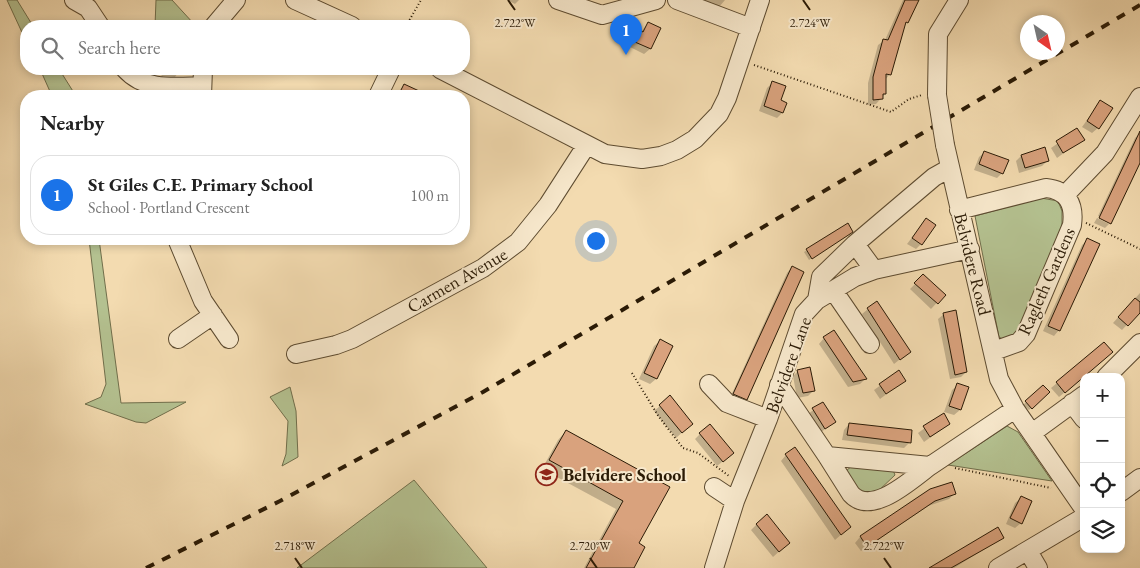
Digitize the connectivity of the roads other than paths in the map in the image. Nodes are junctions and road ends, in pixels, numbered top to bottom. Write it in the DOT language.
graph roads {
  1 [pos="74,0"];
  2 [pos="236,0"];
  3 [pos="295,0"];
  4 [pos="558,0"];
  5 [pos="656,0"];
  6 [pos="677,0"];
  7 [pos="760,0"];
  8 [pos="960,0"];
  9 [pos="96,20"];
  10 [pos="219,20"];
  11 [pos="339,20"];
  12 [pos="751,28"];
  13 [pos="132,75"];
  14 [pos="202,75"];
  15 [pos="388,75"];
  16 [pos="451,75"];
  17 [pos="145,90"];
  18 [pos="191,90"];
  19 [pos="201,90"];
  20 [pos="381,90"];
  21 [pos="1140,98"];
  22 [pos="586,146"];
  23 [pos="950,168"];
  24 [pos="1066,194"];
  25 [pos="959,210"];
  26 [pos="855,244"];
  27 [pos="179,245"];
  28 [pos="970,249"];
  29 [pos="874,270"];
  30 [pos="833,290"];
  31 [pos="817,300"];
  32 [pos="212,315"];
  33 [pos="178,338"];
  34 [pos="229,339"];
  35 [pos="1140,343"];
  36 [pos="870,344"];
  37 [pos="306,347"];
  38 [pos="994,351"];
  39 [pos="1110,373"];
  40 [pos="709,384"];
  41 [pos="779,384"];
  42 [pos="1078,399"];
  43 [pos="1015,409"];
  44 [pos="1084,418"];
  45 [pos="768,419"];
  46 [pos="1032,433"];
  47 [pos="827,456"];
  48 [pos="935,463"];
  49 [pos="1140,478"];
  50 [pos="714,486"];
  51 [pos="1125,489"];
  52 [pos="735,501"];
  53 [pos="1083,508"];
  54 [pos="1080,519"];
  55 [pos="1028,551"];
  56 [pos="714,568"];
  57 [pos="998,568"];
  58 [pos="1038,568"];
  1 -- 9 [label="street"];
  2 -- 10 [label="street"];
  3 -- 11 [label="street"];
  4 -- 5 [label="street"];
  6 -- 12 [label="street"];
  7 -- 12 [label="street"];
  8 -- 23 [label="street, Belvidere Road, bridge"];
  12 -- 22 [label="street"];
  13 -- 17 [label="street"];
  14 -- 19 [label="street"];
  15 -- 20 [label="street"];
  16 -- 22 [label="street"];
  17 -- 18 [label="street"];
  21 -- 24 [label="street"];
  22 -- 37 [label="street, Carmen Avenue"];
  23 -- 25 [label="street, Belvidere Road"];
  23 -- 26 [label="street"];
  24 -- 25 [label="street"];
  24 -- 38 [label="street, Ragleth Gardens"];
  25 -- 28 [label="street, Belvidere Road"];
  26 -- 29 [label="street"];
  26 -- 31 [label="street"];
  27 -- 32 [label="street"];
  28 -- 29 [label="street, Belvidere Lane"];
  28 -- 38 [label="street, Belvidere Road"];
  29 -- 30 [label="street, Belvidere Lane"];
  30 -- 31 [label="street, Belvidere Lane"];
  30 -- 36 [label="street"];
  31 -- 41 [label="street, Belvidere Lane"];
  32 -- 33 [label="street"];
  32 -- 34 [label="street"];
  35 -- 39 [label="street"];
  38 -- 43 [label="street, Belvidere Road"];
  40 -- 45 [label="street"];
  41 -- 45 [label="street, Belvidere Lane"];
  41 -- 47 [label="street"];
  42 -- 44 [label="street"];
  42 -- 46 [label="street"];
  43 -- 46 [label="street, Belvidere Road"];
  43 -- 48 [label="street"];
  45 -- 52 [label="street, Belvidere Lane"];
  46 -- 53 [label="street, Belvidere Road"];
  47 -- 48 [label="street"];
  47 -- 48 [label="street"];
  49 -- 51 [label="street"];
  50 -- 52 [label="street"];
  52 -- 56 [label="street, Belvidere Lane"];
  54 -- 55 [label="street"];
  55 -- 57 [label="street"];
  55 -- 58 [label="street"];
}
